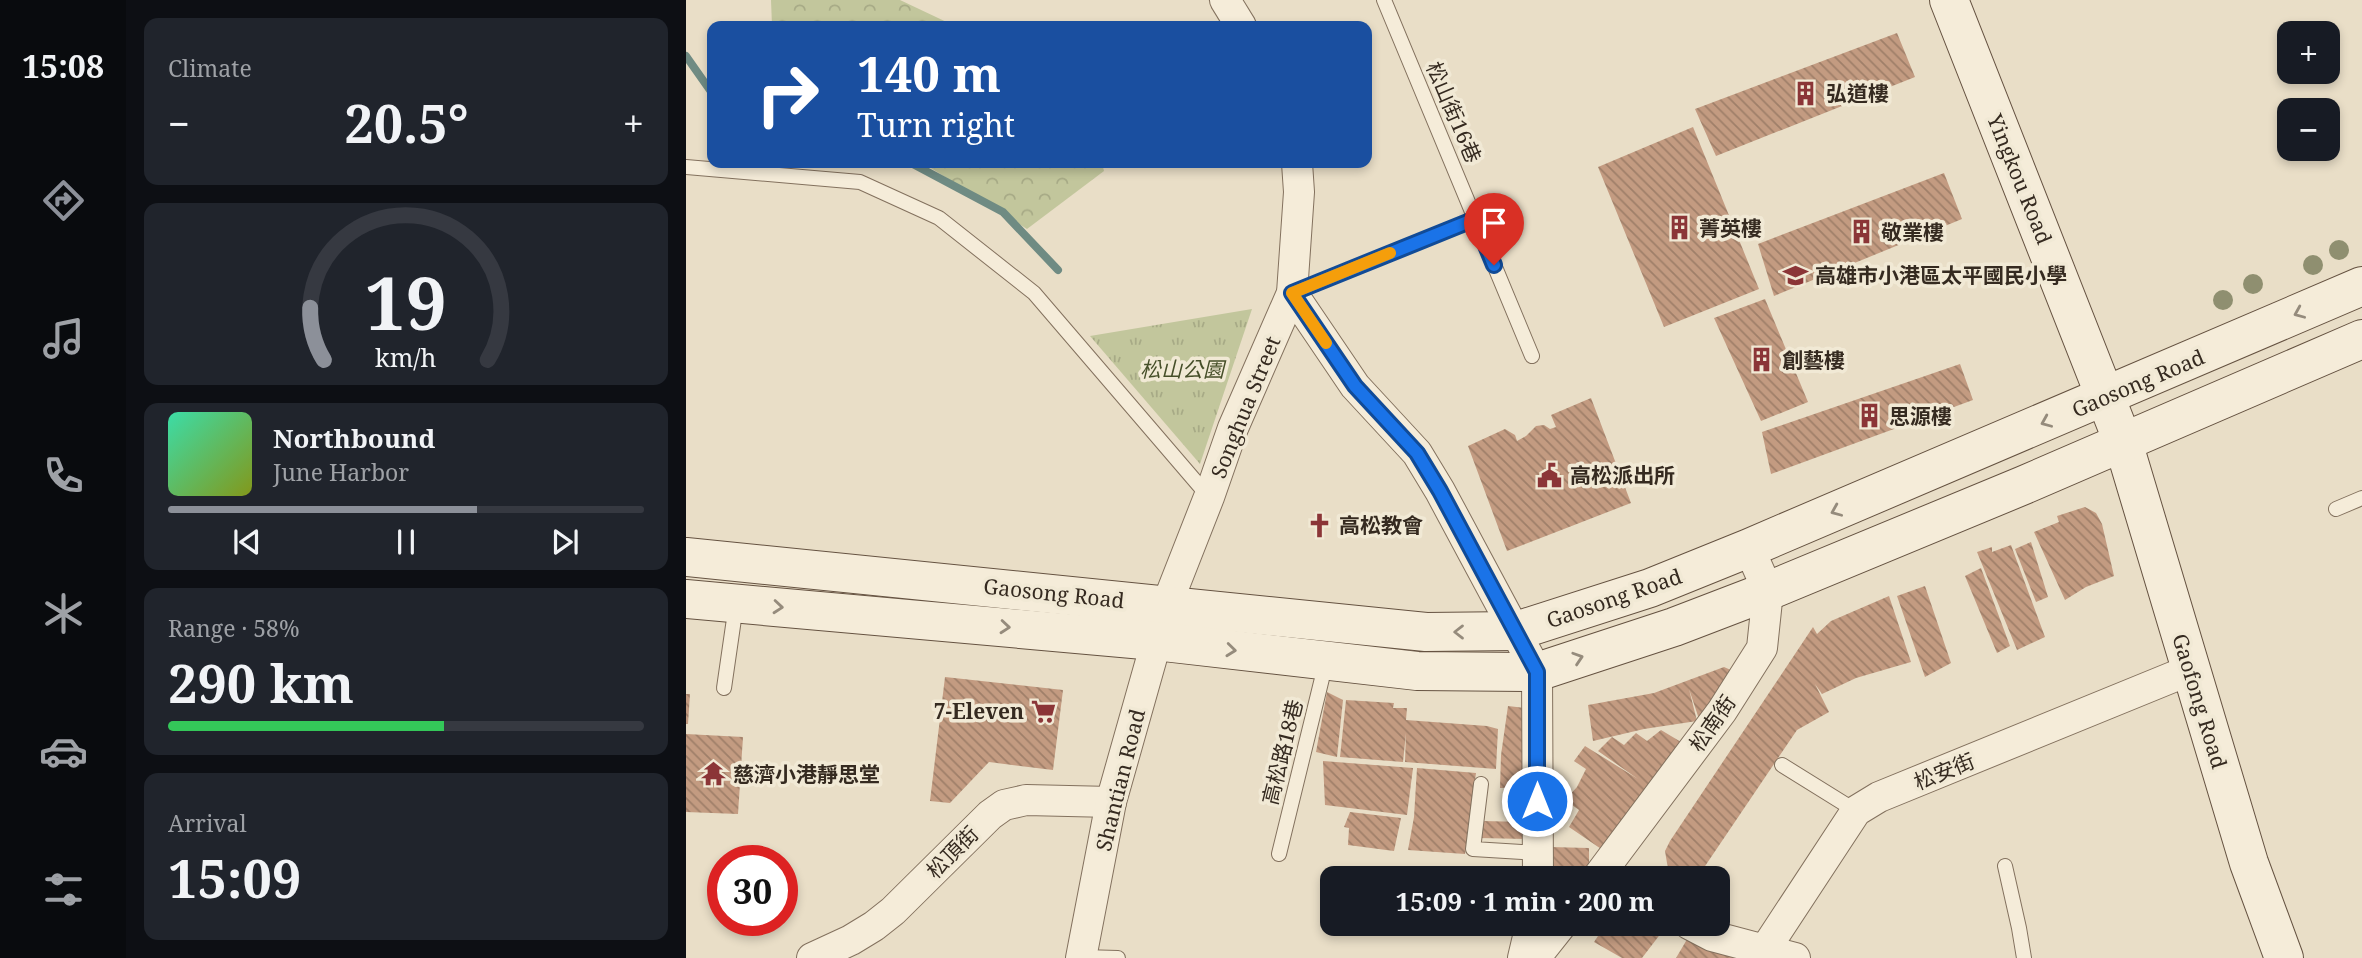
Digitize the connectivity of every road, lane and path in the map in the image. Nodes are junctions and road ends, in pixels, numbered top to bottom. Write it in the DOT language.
graph roads {
  1 [pos="1225,0"];
  2 [pos="1384,0"];
  3 [pos="1949,0"];
  4 [pos="1238,21"];
  5 [pos="686,167"];
  6 [pos="1297,168"];
  7 [pos="1475,219"];
  8 [pos="2362,286"];
  9 [pos="1292,293"];
  10 [pos="2362,339"];
  11 [pos="1532,356"];
  12 [pos="2106,397"];
  13 [pos="2123,442"];
  14 [pos="1209,497"];
  15 [pos="2362,498"];
  16 [pos="2336,509"];
  17 [pos="1749,548"];
  18 [pos="686,557"];
  19 [pos="1768,591"];
  20 [pos="686,599"];
  21 [pos="736,603"];
  22 [pos="1167,604"];
  23 [pos="1516,631"];
  24 [pos="1155,641"];
  25 [pos="1326,661"];
  26 [pos="2190,670"];
  27 [pos="1537,672"];
  28 [pos="724,688"];
  29 [pos="1782,765"];
  30 [pos="1481,784"];
  31 [pos="1111,802"];
  32 [pos="1856,811"];
  33 [pos="1279,854"];
  34 [pos="1538,866"];
  35 [pos="1612,866"];
  36 [pos="2004,866"];
  37 [pos="1528,936"];
  38 [pos="1552,936"];
  39 [pos="1712,936"];
  40 [pos="1763,955"];
  41 [pos="1082,957"];
  42 [pos="812,958"];
  43 [pos="1118,958"];
  44 [pos="1523,958"];
  45 [pos="1535,958"];
  46 [pos="1794,958"];
  47 [pos="2024,958"];
  48 [pos="2284,958"];
  1 -- 4 [label="street"];
  2 -- 7 [label="lane, 松山街16巷"];
  3 -- 12 [label="street, Yingkou Road"];
  5 -- 14 [label="lane"];
  6 -- 9 [label="street, Songhua Street"];
  7 -- 9 [label="lane"];
  7 -- 11 [label="lane, 松山街16巷"];
  8 -- 12 [label="street, Gaosong Road, one-way"];
  9 -- 14 [label="street, Songhua Street"];
  9 -- 23 [label="street"];
  10 -- 13 [label="street, Gaosong Road"];
  12 -- 13 [label="street, Yingkou Road"];
  12 -- 17 [label="street, Gaosong Road, one-way"];
  13 -- 19 [label="street, Gaosong Road"];
  13 -- 26 [label="street, Gaofong Road"];
  14 -- 22 [label="street, Songhua Street"];
  15 -- 16 [label="lane"];
  17 -- 19 [label="street, 松南街"];
  17 -- 23 [label="street, Gaosong Road"];
  18 -- 22 [label="street, Gaosong Road"];
  27 -- 19 [label="street, Gaosong Road, one-way"];
  19 -- 35 [label="street, 松南街"];
  20 -- 21 [label="street, Gaosong Road"];
  21 -- 24 [label="street, Gaosong Road, one-way"];
  21 -- 28 [label="lane"];
  23 -- 22 [label="street, Gaosong Road, one-way"];
  22 -- 24 [label="street, Shantian Road"];
  23 -- 27 [label="street"];
  24 -- 25 [label="street, Gaosong Road, one-way"];
  24 -- 31 [label="street, Shantian Road"];
  25 -- 27 [label="street, Gaosong Road"];
  25 -- 33 [label="lane, 高松路18巷"];
  26 -- 32 [label="street, 松安街"];
  26 -- 48 [label="street, Gaofong Road"];
  27 -- 34 [label="street"];
  29 -- 32 [label="lane"];
  30 -- 34 [label="lane"];
  31 -- 41 [label="street, Shantian Road"];
  31 -- 42 [label="street, 松頂街"];
  32 -- 40 [label="street, 松安街"];
  36 -- 47 [label="lane"];
  37 -- 44 [label="street"];
  38 -- 45 [label="street"];
  39 -- 40 [label="street"];
  40 -- 46 [label="street"];
  41 -- 43 [label="lane"];
}
